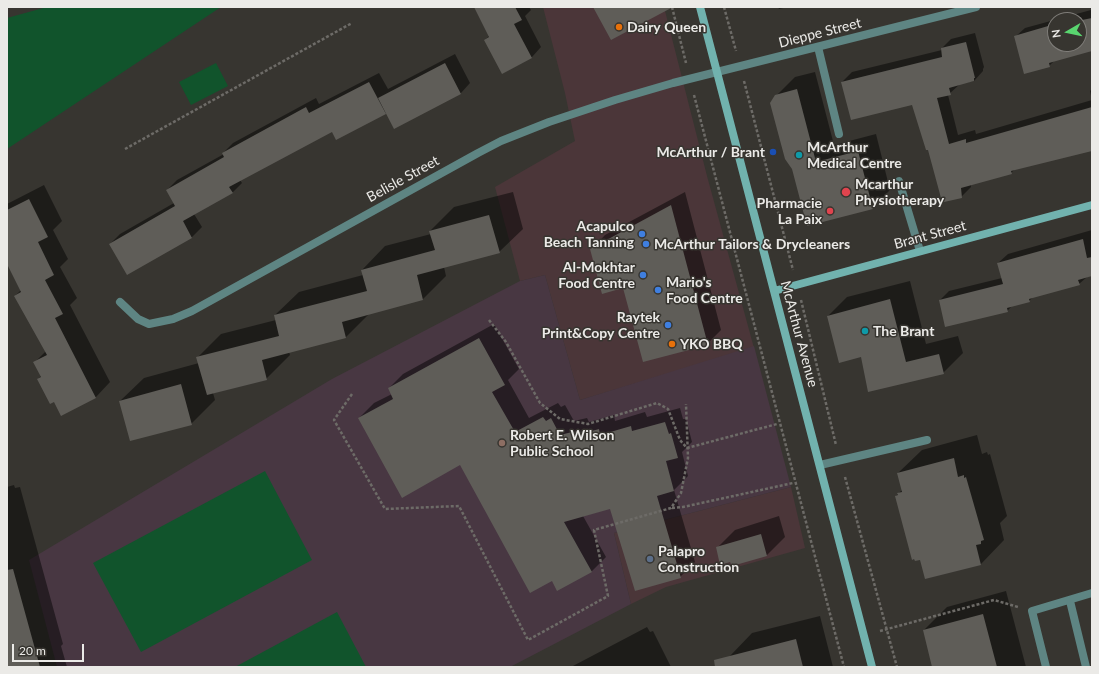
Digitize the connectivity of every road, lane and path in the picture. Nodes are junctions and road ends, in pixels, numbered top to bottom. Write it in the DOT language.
graph roads {
  1 [pos="672,7"];
  2 [pos="700,7"];
  3 [pos="724,7"];
  4 [pos="976,7"];
  5 [pos="352,23"];
  6 [pos="818,47"];
  7 [pos="740,67"];
  8 [pos="717,73"];
  9 [pos="690,79"];
  10 [pos="839,134"];
  11 [pos="125,149"];
  12 [pos="899,181"];
  13 [pos="1092,205"];
  14 [pos="920,251"];
  15 [pos="797,285"];
  16 [pos="774,292"];
  17 [pos="120,302"];
  18 [pos="489,320"];
  19 [pos="352,394"];
  20 [pos="686,404"];
  21 [pos="778,424"];
  22 [pos="927,440"];
  23 [pos="687,448"];
  24 [pos="840,460"];
  25 [pos="820,466"];
  26 [pos="793,483"];
  27 [pos="671,508"];
  28 [pos="1092,593"];
  29 [pos="1070,600"];
  30 [pos="1032,611"];
  31 [pos="887,629"];
  32 [pos="864,635"];
  33 [pos="844,667"];
  34 [pos="872,667"];
  35 [pos="897,667"];
  36 [pos="1046,667"];
  37 [pos="1086,667"];
  1 -- 9 [label="path"];
  2 -- 8 [label="main road, McArthur Avenue"];
  3 -- 7 [label="path"];
  4 -- 6 [label="street, Dieppe Street"];
  5 -- 11 [label="path"];
  6 -- 7 [label="street, Dieppe Street"];
  6 -- 10 [label="street"];
  7 -- 8 [label="street, Dieppe Street"];
  7 -- 15 [label="path"];
  8 -- 9 [label="street, Belisle Street"];
  8 -- 16 [label="main road, McArthur Avenue"];
  9 -- 17 [label="street, Belisle Street"];
  9 -- 33 [label="path"];
  12 -- 14 [label="street"];
  13 -- 14 [label="main road, Brant Street"];
  14 -- 15 [label="main road, Brant Street"];
  15 -- 16 [label="main road, Brant Street"];
  15 -- 24 [label="path"];
  16 -- 25 [label="main road, McArthur Avenue"];
  18 -- 23 [label="path"];
  19 -- 27 [label="path"];
  20 -- 23 [label="path"];
  21 -- 23 [label="path"];
  22 -- 24 [label="street"];
  23 -- 27 [label="path"];
  24 -- 25 [label="street"];
  24 -- 31 [label="path"];
  25 -- 32 [label="main road, McArthur Avenue"];
  26 -- 27 [label="path"];
  28 -- 29 [label="street"];
  29 -- 30 [label="street"];
  29 -- 37 [label="street"];
  30 -- 31 [label="path"];
  30 -- 36 [label="street"];
  31 -- 32 [label="path"];
  31 -- 35 [label="path"];
  32 -- 34 [label="main road, McArthur Avenue"];
}
